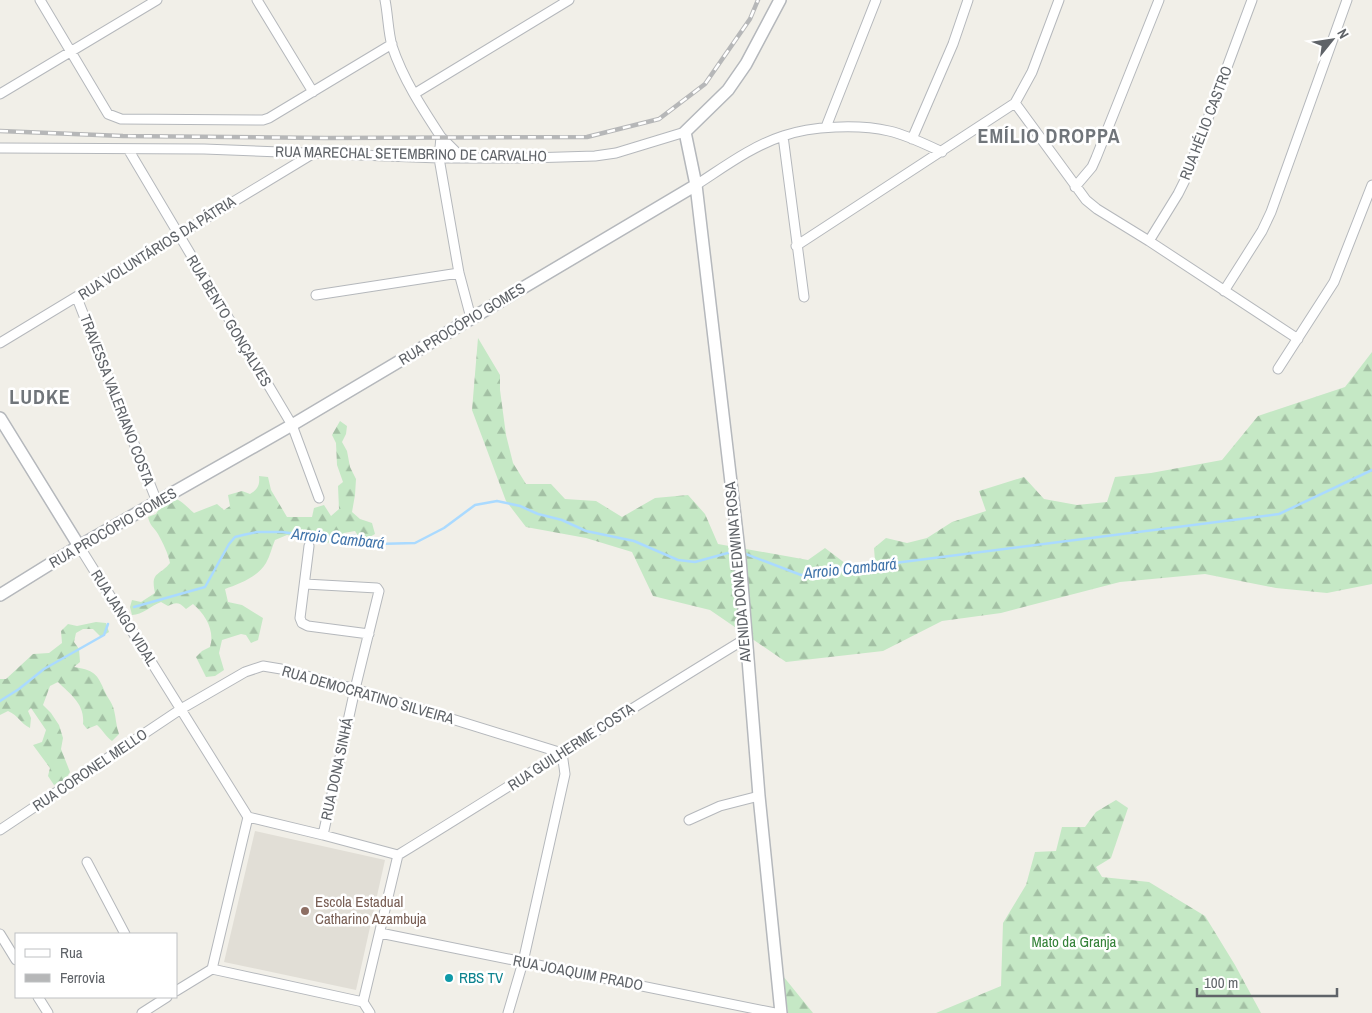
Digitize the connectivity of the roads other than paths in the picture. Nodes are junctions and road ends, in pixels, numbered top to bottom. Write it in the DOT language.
graph roads {
  1 [pos="40,0"];
  2 [pos="157,0"];
  3 [pos="257,0"];
  4 [pos="569,0"];
  5 [pos="780,0"];
  6 [pos="876,0"];
  7 [pos="968,0"];
  8 [pos="1059,0"];
  9 [pos="1159,0"];
  10 [pos="1252,0"];
  11 [pos="1348,0"];
  12 [pos="388,1"];
  13 [pos="392,44"];
  14 [pos="71,52"];
  15 [pos="313,92"];
  16 [pos="0,94"];
  17 [pos="414,94"];
  18 [pos="1015,103"];
  19 [pos="826,128"];
  20 [pos="685,132"];
  21 [pos="783,136"];
  22 [pos="441,137"];
  23 [pos="912,139"];
  24 [pos="0,148"];
  25 [pos="128,149"];
  26 [pos="314,152"];
  27 [pos="942,152"];
  28 [pos="439,158"];
  29 [pos="462,158"];
  30 [pos="696,185"];
  31 [pos="1372,185"];
  32 [pos="1075,186"];
  33 [pos="178,235"];
  34 [pos="1149,241"];
  35 [pos="796,246"];
  36 [pos="459,272"];
  37 [pos="1224,291"];
  38 [pos="316,295"];
  39 [pos="804,297"];
  40 [pos="77,298"];
  41 [pos="471,318"];
  42 [pos="1298,339"];
  43 [pos="0,343"];
  44 [pos="1278,369"];
  45 [pos="0,418"];
  46 [pos="292,425"];
  47 [pos="319,498"];
  48 [pos="157,502"];
  49 [pos="79,546"];
  50 [pos="309,546"];
  51 [pos="304,584"];
  52 [pos="0,595"];
  53 [pos="369,634"];
  54 [pos="745,639"];
  55 [pos="355,689"];
  56 [pos="180,709"];
  57 [pos="562,753"];
  58 [pos="759,796"];
  59 [pos="248,818"];
  60 [pos="689,820"];
  61 [pos="0,830"];
  62 [pos="323,835"];
  63 [pos="398,855"];
  64 [pos="87,862"];
  65 [pos="124,933"];
  66 [pos="380,933"];
  67 [pos="0,934"];
  68 [pos="15,958"];
  69 [pos="523,962"];
  70 [pos="212,968"];
  71 [pos="178,990"];
  72 [pos="39,998"];
  73 [pos="162,998"];
  74 [pos="363,1002"];
  75 [pos="48,1013"];
  76 [pos="142,1013"];
  77 [pos="370,1013"];
  78 [pos="508,1013"];
  79 [pos="775,1013"];
  80 [pos="781,1013"];
  1 -- 14 [label="street"];
  2 -- 14 [label="street"];
  3 -- 15 [label="street"];
  4 -- 17 [label="street"];
  5 -- 20 [label="street, RUA MARECHAL SETEMBRINO DE CARVALHO"];
  6 -- 19 [label="street"];
  7 -- 23 [label="street"];
  8 -- 18 [label="street"];
  9 -- 32 [label="street"];
  10 -- 34 [label="street, RUA HÉLIO CASTRO"];
  11 -- 37 [label="street"];
  12 -- 13 [label="street"];
  13 -- 15 [label="street"];
  13 -- 17 [label="street"];
  14 -- 15 [label="street"];
  14 -- 16 [label="street"];
  17 -- 22 [label="street"];
  18 -- 27 [label="street"];
  18 -- 32 [label="street"];
  19 -- 21 [label="street, RUA PROCÓPIO GOMES"];
  19 -- 23 [label="street, RUA PROCÓPIO GOMES"];
  20 -- 29 [label="street, RUA MARECHAL SETEMBRINO DE CARVALHO"];
  20 -- 30 [label="street, AVENIDA DONA EDWINA ROSA"];
  21 -- 30 [label="street, RUA PROCÓPIO GOMES"];
  21 -- 35 [label="street"];
  22 -- 28 [label="street"];
  22 -- 29 [label="street"];
  23 -- 27 [label="street, RUA PROCÓPIO GOMES"];
  24 -- 25 [label="street, RUA MARECHAL SETEMBRINO DE CARVALHO"];
  25 -- 26 [label="street, RUA MARECHAL SETEMBRINO DE CARVALHO"];
  25 -- 33 [label="street, RUA BENTO GONÇALVES"];
  26 -- 28 [label="street, RUA MARECHAL SETEMBRINO DE CARVALHO"];
  26 -- 33 [label="street, RUA VOLUNTÁRIOS DA PÁTRIA"];
  27 -- 35 [label="street"];
  28 -- 29 [label="street, RUA MARECHAL SETEMBRINO DE CARVALHO"];
  28 -- 36 [label="street"];
  30 -- 41 [label="street, RUA PROCÓPIO GOMES"];
  30 -- 54 [label="street, AVENIDA DONA EDWINA ROSA"];
  31 -- 42 [label="street"];
  32 -- 34 [label="street"];
  33 -- 40 [label="street, RUA VOLUNTÁRIOS DA PÁTRIA"];
  33 -- 46 [label="street, RUA BENTO GONÇALVES"];
  34 -- 37 [label="street"];
  35 -- 39 [label="street"];
  36 -- 38 [label="street"];
  36 -- 41 [label="street"];
  37 -- 42 [label="street"];
  40 -- 43 [label="street, RUA VOLUNTÁRIOS DA PÁTRIA"];
  40 -- 48 [label="street, TRAVESSA VALERIANO COSTA"];
  41 -- 46 [label="street, RUA PROCÓPIO GOMES"];
  42 -- 44 [label="street"];
  45 -- 49 [label="street, RUA JANGO VIDAL"];
  46 -- 47 [label="street, RUA BENTO GONÇALVES"];
  46 -- 48 [label="street, RUA PROCÓPIO GOMES"];
  48 -- 49 [label="street, RUA PROCÓPIO GOMES"];
  49 -- 52 [label="street, RUA PROCÓPIO GOMES"];
  49 -- 56 [label="street, RUA JANGO VIDAL"];
  50 -- 51 [label="street"];
  51 -- 53 [label="street"];
  51 -- 53 [label="street, RUA DONA SINHÁ"];
  53 -- 55 [label="street, RUA DONA SINHÁ"];
  54 -- 57 [label="street, RUA GUILHERME COSTA"];
  54 -- 58 [label="street, AVENIDA DONA EDWINA ROSA"];
  55 -- 56 [label="street, RUA DEMOCRATINO SILVEIRA"];
  55 -- 57 [label="street, RUA DEMOCRATINO SILVEIRA"];
  55 -- 62 [label="street, RUA DONA SINHÁ"];
  56 -- 59 [label="street, RUA JANGO VIDAL"];
  56 -- 61 [label="street, RUA CORONEL MELLO"];
  57 -- 63 [label="street, RUA GUILHERME COSTA"];
  57 -- 69 [label="street"];
  58 -- 60 [label="street"];
  58 -- 80 [label="street, AVENIDA DONA EDWINA ROSA"];
  59 -- 62 [label="street"];
  59 -- 70 [label="street"];
  62 -- 63 [label="street"];
  63 -- 66 [label="street"];
  64 -- 65 [label="street"];
  66 -- 69 [label="street, RUA JOAQUIM PRADO"];
  66 -- 74 [label="street"];
  67 -- 68 [label="street"];
  69 -- 78 [label="street"];
  69 -- 79 [label="street, RUA JOAQUIM PRADO"];
  70 -- 71 [label="street"];
  70 -- 74 [label="street"];
  72 -- 75 [label="street"];
  73 -- 76 [label="street"];
  74 -- 77 [label="street"];
}
